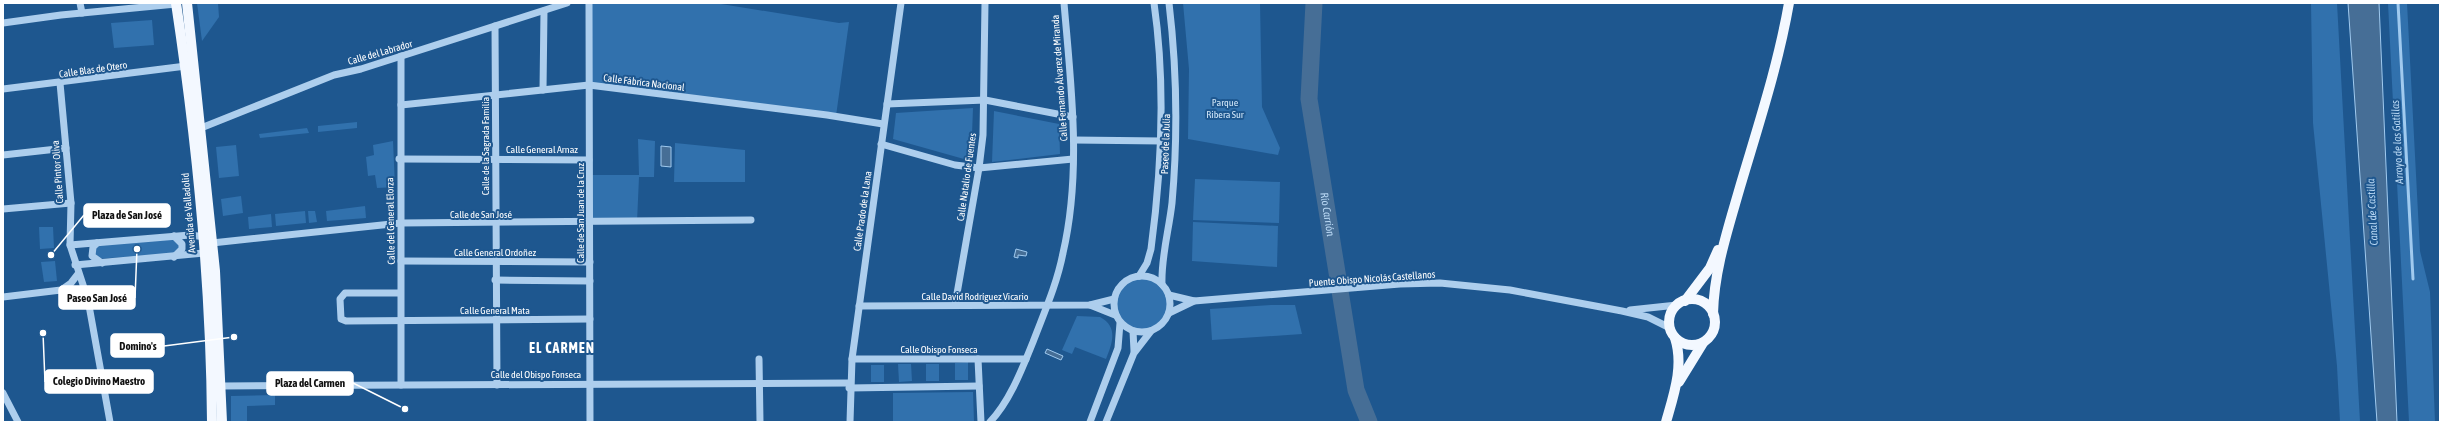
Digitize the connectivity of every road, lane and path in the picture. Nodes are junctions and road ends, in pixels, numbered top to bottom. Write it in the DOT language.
graph roads {
  1 [pos="80,3"];
  2 [pos="187,3"];
  3 [pos="567,3"];
  4 [pos="589,3"];
  5 [pos="901,3"];
  6 [pos="985,3"];
  7 [pos="1064,3"];
  8 [pos="1154,3"];
  9 [pos="1169,3"];
  10 [pos="1789,3"];
  11 [pos="176,4"];
  12 [pos="130,6"];
  13 [pos="544,10"];
  14 [pos="82,13"];
  15 [pos="3,23"];
  16 [pos="495,26"];
  17 [pos="401,56"];
  18 [pos="186,66"];
  19 [pos="60,83"];
  20 [pos="589,85"];
  21 [pos="3,89"];
  22 [pos="543,90"];
  23 [pos="495,96"];
  24 [pos="985,100"];
  25 [pos="401,104"];
  26 [pos="887,104"];
  27 [pos="1073,117"];
  28 [pos="883,124"];
  29 [pos="201,128"];
  30 [pos="1074,140"];
  31 [pos="1162,141"];
  32 [pos="881,144"];
  33 [pos="66,148"];
  34 [pos="3,154"];
  35 [pos="399,159"];
  36 [pos="495,159"];
  37 [pos="1073,159"];
  38 [pos="589,160"];
  39 [pos="980,168"];
  40 [pos="71,203"];
  41 [pos="3,209"];
  42 [pos="751,220"];
  43 [pos="590,222"];
  44 [pos="401,223"];
  45 [pos="495,224"];
  46 [pos="204,235"];
  47 [pos="174,236"];
  48 [pos="1725,236"];
  49 [pos="212,242"];
  50 [pos="97,243"];
  51 [pos="70,245"];
  52 [pos="204,253"];
  53 [pos="174,257"];
  54 [pos="400,262"];
  55 [pos="495,262"];
  56 [pos="590,262"];
  57 [pos="102,263"];
  58 [pos="75,265"];
  59 [pos="78,274"];
  60 [pos="1139,276"];
  61 [pos="495,280"];
  62 [pos="590,281"];
  63 [pos="1162,284"];
  64 [pos="400,293"];
  65 [pos="1169,295"];
  66 [pos="3,297"];
  67 [pos="1114,299"];
  68 [pos="1194,301"];
  69 [pos="1681,303"];
  70 [pos="955,305"];
  71 [pos="1090,305"];
  72 [pos="859,306"];
  73 [pos="1047,306"];
  74 [pos="1622,311"];
  75 [pos="1169,313"];
  76 [pos="1714,314"];
  77 [pos="1115,315"];
  78 [pos="590,319"];
  79 [pos="496,320"];
  80 [pos="400,321"];
  81 [pos="1120,323"];
  82 [pos="1670,328"];
  83 [pos="1133,331"];
  84 [pos="1151,331"];
  85 [pos="1675,338"];
  86 [pos="1703,343"];
  87 [pos="1134,353"];
  88 [pos="759,359"];
  89 [pos="852,359"];
  90 [pos="978,359"];
  91 [pos="1026,359"];
  92 [pos="759,383"];
  93 [pos="590,384"];
  94 [pos="401,385"];
  95 [pos="497,385"];
  96 [pos="850,385"];
  97 [pos="222,386"];
  98 [pos="979,386"];
  99 [pos="1675,390"];
  100 [pos="3,393"];
  101 [pos="18,422"];
  102 [pos="110,422"];
  103 [pos="212,422"];
  104 [pos="222,422"];
  105 [pos="590,422"];
  106 [pos="760,422"];
  107 [pos="850,422"];
  108 [pos="980,422"];
  109 [pos="990,422"];
  110 [pos="1090,422"];
  111 [pos="1106,422"];
  112 [pos="1666,422"];
  1 -- 14 [label="street"];
  2 -- 29 [label="main road, Avenida de Valladolid"];
  3 -- 13 [label="street, Calle del Labrador"];
  4 -- 20 [label="street, Calle de San Juan de la Cruz"];
  5 -- 26 [label="street, Calle Prado de la Lana"];
  6 -- 24 [label="street, Calle Natalio de Fuentes"];
  7 -- 27 [label="street, Calle Fernando Álvarez de Miranda"];
  8 -- 31 [label="street, Paseo de la Julia"];
  9 -- 63 [label="street, Paseo de la Julia"];
  10 -- 48 [label="main road"];
  11 -- 12 [label="street"];
  11 -- 18 [label="main road, Avenida de Valladolid"];
  12 -- 14 [label="street"];
  13 -- 16 [label="street, Calle del Labrador"];
  13 -- 22 [label="street"];
  14 -- 15 [label="street"];
  16 -- 17 [label="street, Calle del Labrador"];
  16 -- 23 [label="street, Calle de la Sagrada Familia"];
  17 -- 25 [label="street, Calle del General Elorza"];
  17 -- 29 [label="street, Calle del Labrador"];
  18 -- 19 [label="street, Calle Blas de Otero"];
  18 -- 46 [label="main road, Avenida de Valladolid"];
  19 -- 21 [label="street, Calle Blas de Otero"];
  19 -- 33 [label="street, Calle Pintor Oliva"];
  20 -- 22 [label="street, Calle Fábrica Nacional"];
  20 -- 28 [label="street, Calle Fábrica Nacional"];
  20 -- 38 [label="street, Calle de San Juan de la Cruz"];
  22 -- 23 [label="street, Calle Fábrica Nacional"];
  23 -- 25 [label="street, Calle Fábrica Nacional"];
  23 -- 36 [label="street, Calle de la Sagrada Familia"];
  24 -- 26 [label="street"];
  24 -- 27 [label="street"];
  24 -- 39 [label="street, Calle Natalio de Fuentes"];
  25 -- 35 [label="street, Calle del General Elorza"];
  26 -- 28 [label="street, Calle Prado de la Lana"];
  27 -- 30 [label="street, Calle Fernando Álvarez de Miranda"];
  28 -- 32 [label="street, Calle Prado de la Lana"];
  29 -- 49 [label="main road, Avenida de Valladolid"];
  30 -- 31 [label="street"];
  30 -- 37 [label="street, Calle Fernando Álvarez de Miranda"];
  31 -- 60 [label="street, Paseo de la Julia"];
  32 -- 39 [label="street"];
  32 -- 72 [label="street, Calle Prado de la Lana"];
  33 -- 34 [label="street"];
  33 -- 40 [label="street, Calle Pintor Oliva"];
  35 -- 36 [label="street, Calle General Arnaz"];
  35 -- 44 [label="street, Calle del General Elorza"];
  36 -- 38 [label="street, Calle General Arnaz"];
  36 -- 45 [label="street, Calle de la Sagrada Familia"];
  37 -- 39 [label="street"];
  37 -- 73 [label="street, Calle Fernando Álvarez de Miranda"];
  38 -- 43 [label="street, Calle de San Juan de la Cruz"];
  39 -- 70 [label="street, Calle Natalio de Fuentes"];
  40 -- 41 [label="street"];
  40 -- 51 [label="street, Calle Pintor Oliva"];
  42 -- 43 [label="street, Calle de San José"];
  43 -- 45 [label="street, Calle de San José"];
  43 -- 56 [label="street, Calle de San Juan de la Cruz"];
  44 -- 45 [label="street, Calle de San José"];
  44 -- 49 [label="street, Calle de San José"];
  44 -- 54 [label="street, Calle del General Elorza"];
  45 -- 55 [label="street, Calle de la Sagrada Familia"];
  46 -- 47 [label="street"];
  46 -- 49 [label="street"];
  46 -- 52 [label="main road, Avenida de Valladolid"];
  47 -- 50 [label="street"];
  47 -- 53 [label="street"];
  48 -- 69 [label="main road"];
  48 -- 76 [label="main road"];
  49 -- 52 [label="street"];
  49 -- 97 [label="main road, Avenida de Valladolid"];
  50 -- 51 [label="street"];
  50 -- 57 [label="street"];
  51 -- 58 [label="street, Calle Pintor Oliva"];
  52 -- 53 [label="street"];
  52 -- 103 [label="main road, Avenida de Valladolid"];
  53 -- 57 [label="street"];
  54 -- 55 [label="street, Calle General Ordoñez"];
  54 -- 64 [label="street, Calle del General Elorza"];
  55 -- 56 [label="street, Calle General Ordoñez"];
  55 -- 61 [label="street, Calle de la Sagrada Familia"];
  56 -- 62 [label="street, Calle de San Juan de la Cruz"];
  57 -- 58 [label="street"];
  58 -- 59 [label="street, Calle Pintor Oliva"];
  59 -- 66 [label="street"];
  59 -- 102 [label="street, Calle Pintor Oliva"];
  60 -- 63 [label="street"];
  60 -- 67 [label="street"];
  61 -- 62 [label="street"];
  61 -- 79 [label="street, Calle de la Sagrada Familia"];
  62 -- 78 [label="street, Calle de San Juan de la Cruz"];
  63 -- 65 [label="street"];
  64 -- 80 [label="street, Calle del General Elorza"];
  64 -- 80 [label="street, Calle General Mata"];
  65 -- 68 [label="street, Puente Obispo Nicolás Castellanos"];
  65 -- 75 [label="street"];
  67 -- 71 [label="street, Calle David Rodríguez Vicario"];
  67 -- 77 [label="street"];
  68 -- 74 [label="street, Puente Obispo Nicolás Castellanos"];
  68 -- 75 [label="street, Puente Obispo Nicolás Castellanos"];
  69 -- 74 [label="street, Puente Obispo Nicolás Castellanos"];
  69 -- 76 [label="main road"];
  69 -- 82 [label="main road"];
  70 -- 72 [label="street, Calle David Rodríguez Vicario"];
  70 -- 73 [label="street, Calle David Rodríguez Vicario"];
  71 -- 73 [label="street, Calle David Rodríguez Vicario"];
  71 -- 77 [label="street, Calle David Rodríguez Vicario"];
  72 -- 89 [label="street, Calle Prado de la Lana"];
  73 -- 91 [label="street, Calle Fernando Álvarez de Miranda"];
  74 -- 82 [label="street, Puente Obispo Nicolás Castellanos"];
  75 -- 84 [label="street"];
  76 -- 86 [label="main road"];
  77 -- 81 [label="street"];
  78 -- 79 [label="street, Calle General Mata"];
  78 -- 93 [label="street, Calle de San Juan de la Cruz"];
  79 -- 80 [label="street, Calle General Mata"];
  79 -- 95 [label="street, Calle de la Sagrada Familia"];
  80 -- 94 [label="street, Calle del General Elorza"];
  81 -- 83 [label="street"];
  81 -- 110 [label="street"];
  82 -- 85 [label="main road"];
  83 -- 84 [label="street"];
  83 -- 87 [label="street"];
  84 -- 87 [label="street"];
  85 -- 86 [label="main road"];
  85 -- 99 [label="main road"];
  86 -- 99 [label="main road"];
  87 -- 111 [label="street"];
  88 -- 92 [label="street"];
  89 -- 90 [label="street, Calle Obispo Fonseca"];
  89 -- 96 [label="street, Calle Prado de la Lana"];
  90 -- 91 [label="street, Calle Obispo Fonseca"];
  90 -- 98 [label="street"];
  91 -- 109 [label="street, Calle Fernando Álvarez de Miranda"];
  92 -- 93 [label="street, Calle del Obispo Fonseca"];
  92 -- 96 [label="street, Calle del Obispo Fonseca"];
  92 -- 106 [label="street"];
  93 -- 95 [label="street, Calle del Obispo Fonseca"];
  93 -- 105 [label="street, Calle de San Juan de la Cruz"];
  94 -- 95 [label="street, Calle del Obispo Fonseca"];
  94 -- 97 [label="street, Calle del Obispo Fonseca"];
  96 -- 98 [label="street"];
  96 -- 107 [label="street, Calle Prado de la Lana"];
  97 -- 104 [label="main road, Avenida de Valladolid"];
  98 -- 108 [label="street"];
  99 -- 112 [label="main road"];
  100 -- 101 [label="street"];
}
